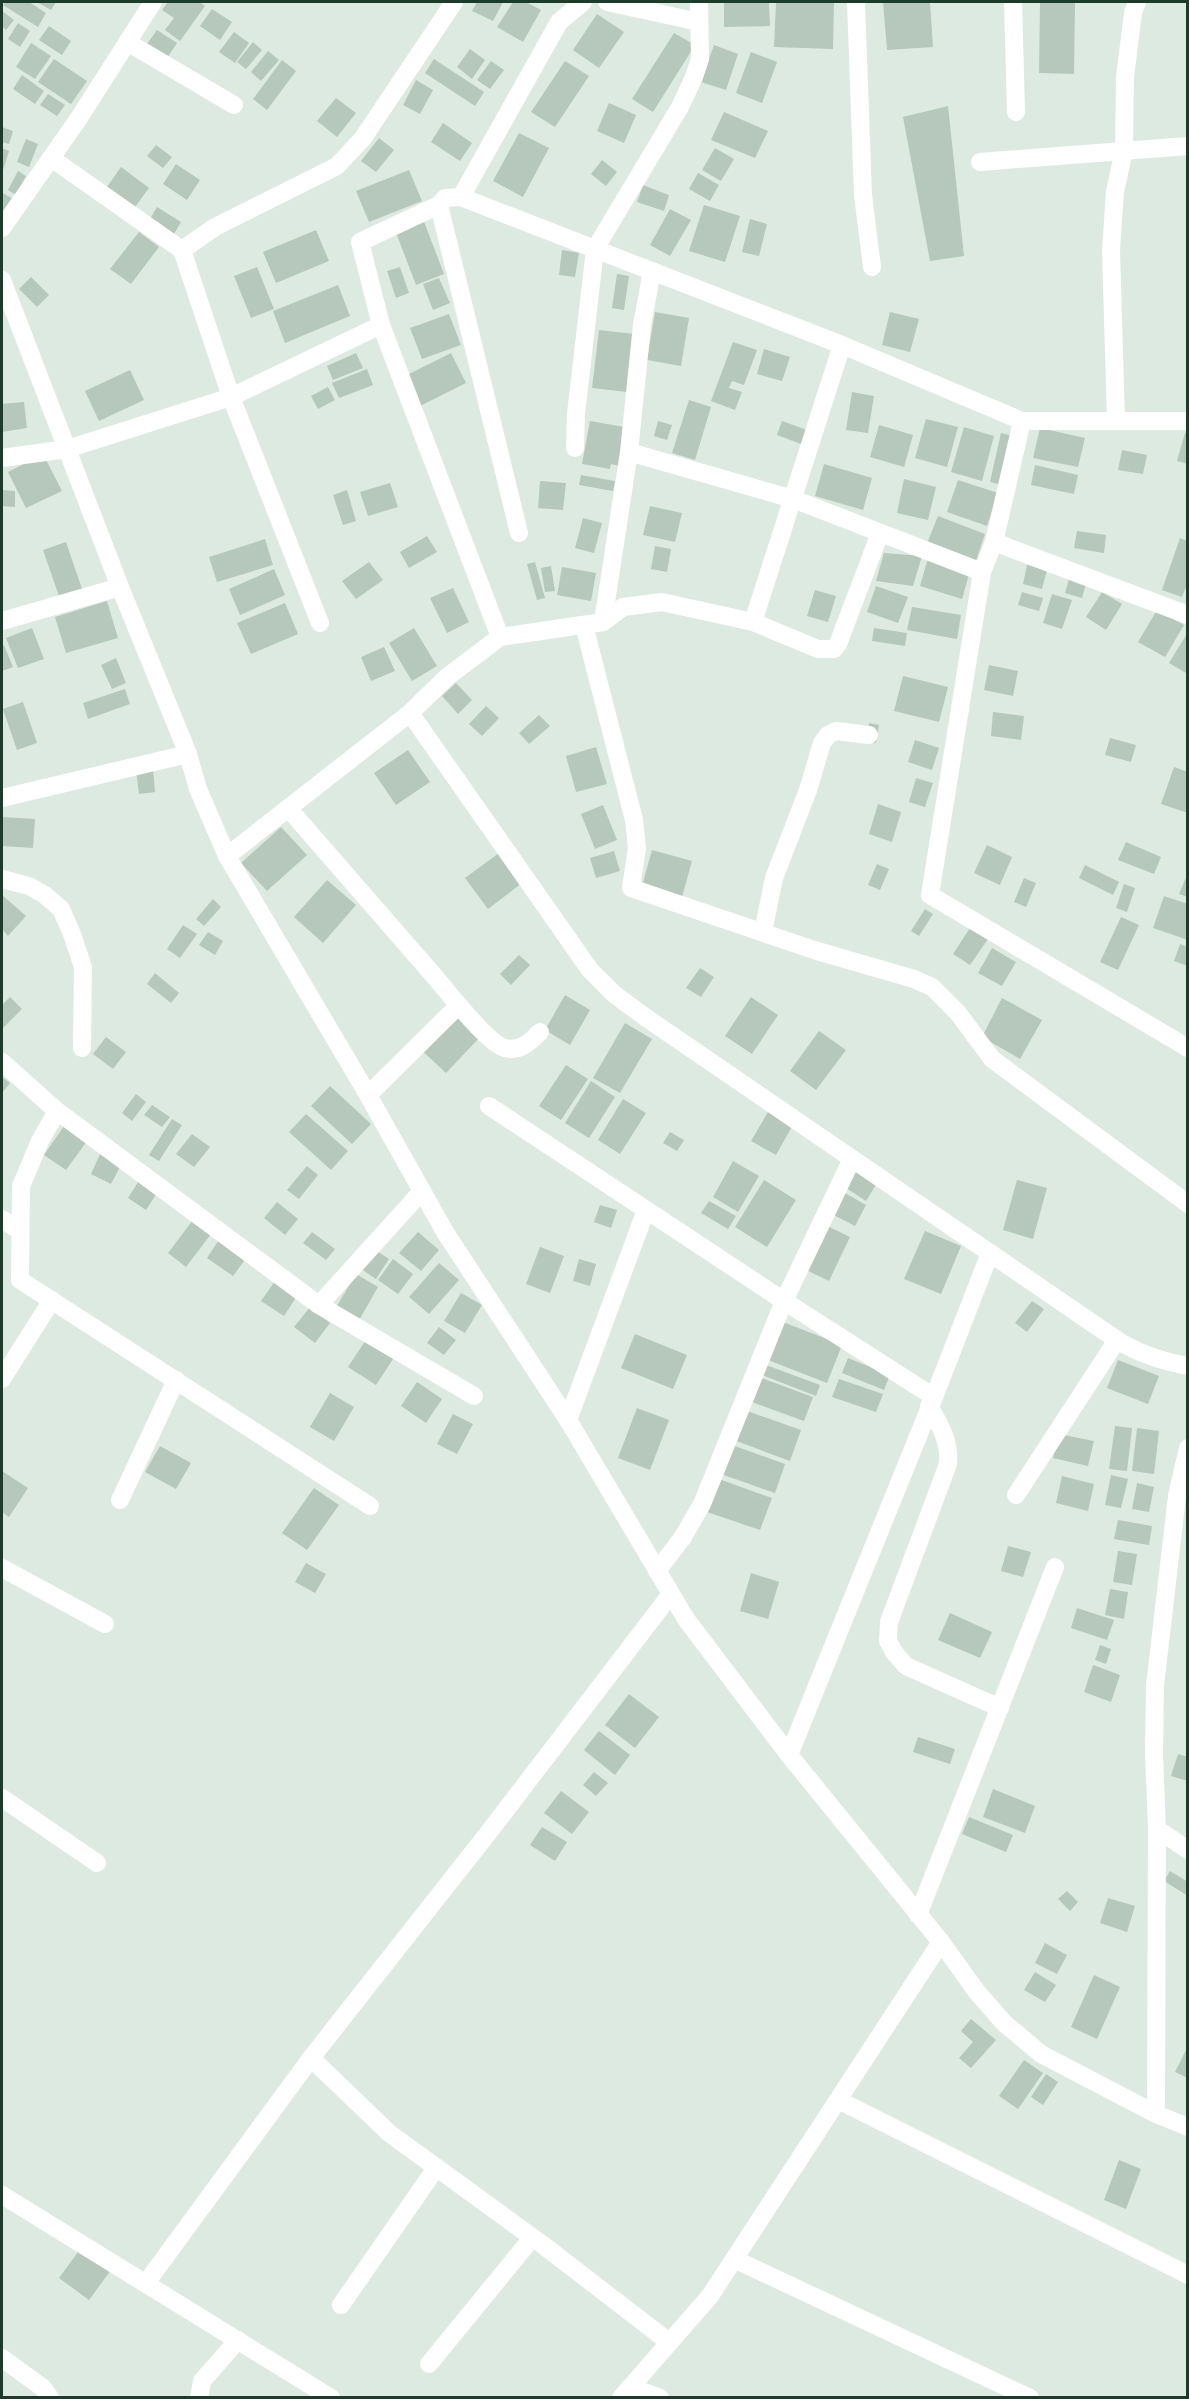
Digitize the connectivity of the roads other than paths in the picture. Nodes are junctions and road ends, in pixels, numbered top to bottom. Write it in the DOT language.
graph roads {
  1 [pos="153,2"];
  2 [pos="454,2"];
  3 [pos="584,2"];
  4 [pos="607,2"];
  5 [pos="699,2"];
  6 [pos="856,2"];
  7 [pos="1013,2"];
  8 [pos="1137,2"];
  9 [pos="699,22"];
  10 [pos="127,42"];
  11 [pos="234,105"];
  12 [pos="1016,112"];
  13 [pos="1188,146"];
  14 [pos="1124,150"];
  15 [pos="51,158"];
  16 [pos="980,162"];
  17 [pos="461,197"];
  18 [pos="439,205"];
  19 [pos="2,228"];
  20 [pos="595,249"];
  21 [pos="182,250"];
  22 [pos="872,267"];
  23 [pos="652,271"];
  24 [pos="2,280"];
  25 [pos="381,325"];
  26 [pos="842,345"];
  27 [pos="231,397"];
  28 [pos="1022,421"];
  29 [pos="1116,421"];
  30 [pos="1188,421"];
  31 [pos="575,448"];
  32 [pos="67,449"];
  33 [pos="629,452"];
  34 [pos="2,458"];
  35 [pos="793,499"];
  36 [pos="519,533"];
  37 [pos="880,533"];
  38 [pos="994,542"];
  39 [pos="982,572"];
  40 [pos="120,588"];
  41 [pos="1188,615"];
  42 [pos="2,621"];
  43 [pos="603,622"];
  44 [pos="753,622"];
  45 [pos="320,623"];
  46 [pos="584,625"];
  47 [pos="500,637"];
  48 [pos="410,713"];
  49 [pos="869,735"];
  50 [pos="188,754"];
  51 [pos="2,798"];
  52 [pos="288,808"];
  53 [pos="227,856"];
  54 [pos="2,879"];
  55 [pos="763,932"];
  56 [pos="459,1005"];
  57 [pos="540,1032"];
  58 [pos="82,1048"];
  59 [pos="1188,1048"];
  60 [pos="2,1062"];
  61 [pos="368,1095"];
  62 [pos="489,1106"];
  63 [pos="57,1111"];
  64 [pos="852,1159"];
  65 [pos="422,1191"];
  66 [pos="1188,1204"];
  67 [pos="646,1210"];
  68 [pos="2,1219"];
  69 [pos="20,1231"];
  70 [pos="990,1253"];
  71 [pos="52,1300"];
  72 [pos="784,1301"];
  73 [pos="319,1305"];
  74 [pos="1117,1340"];
  75 [pos="1188,1366"];
  76 [pos="2,1379"];
  77 [pos="176,1380"];
  78 [pos="474,1396"];
  79 [pos="932,1401"];
  80 [pos="568,1420"];
  81 [pos="1188,1448"];
  82 [pos="1016,1495"];
  83 [pos="120,1500"];
  84 [pos="369,1506"];
  85 [pos="1055,1567"];
  86 [pos="2,1568"];
  87 [pos="657,1571"];
  88 [pos="670,1594"];
  89 [pos="105,1624"];
  90 [pos="1000,1708"];
  91 [pos="789,1755"];
  92 [pos="2,1798"];
  93 [pos="1157,1829"];
  94 [pos="1188,1850"];
  95 [pos="97,1863"];
  96 [pos="918,1915"];
  97 [pos="941,1942"];
  98 [pos="311,2058"];
  99 [pos="838,2100"];
  100 [pos="1156,2114"];
  101 [pos="1188,2127"];
  102 [pos="436,2168"];
  103 [pos="2,2195"];
  104 [pos="532,2238"];
  105 [pos="734,2259"];
  106 [pos="1188,2275"];
  107 [pos="146,2283"];
  108 [pos="341,2305"];
  109 [pos="238,2340"];
  110 [pos="669,2342"];
  111 [pos="2,2358"];
  112 [pos="429,2364"];
  113 [pos="626,2392"];
  114 [pos="50,2397"];
  115 [pos="199,2397"];
  116 [pos="331,2397"];
  117 [pos="660,2397"];
  118 [pos="1030,2397"];
  1 -- 10 [label="street"];
  2 -- 21 [label="street"];
  3 -- 17 [label="street"];
  4 -- 9 [label="street"];
  5 -- 9 [label="street"];
  6 -- 22 [label="street"];
  7 -- 12 [label="street"];
  8 -- 14 [label="street"];
  9 -- 20 [label="street"];
  10 -- 11 [label="street"];
  10 -- 15 [label="street"];
  13 -- 14 [label="street"];
  14 -- 16 [label="street"];
  14 -- 29 [label="street"];
  15 -- 19 [label="street"];
  15 -- 21 [label="street"];
  17 -- 18 [label="street"];
  17 -- 20 [label="street"];
  18 -- 25 [label="street"];
  18 -- 36 [label="street"];
  20 -- 23 [label="street"];
  20 -- 31 [label="street"];
  21 -- 27 [label="street"];
  23 -- 26 [label="street"];
  23 -- 33 [label="street"];
  24 -- 32 [label="street"];
  25 -- 27 [label="street"];
  25 -- 47 [label="street"];
  26 -- 28 [label="street"];
  26 -- 35 [label="street"];
  27 -- 32 [label="street"];
  27 -- 45 [label="street"];
  28 -- 29 [label="street"];
  28 -- 38 [label="street"];
  29 -- 30 [label="street"];
  32 -- 34 [label="street"];
  32 -- 40 [label="street"];
  33 -- 35 [label="street"];
  33 -- 43 [label="street"];
  35 -- 37 [label="street"];
  35 -- 44 [label="street"];
  37 -- 39 [label="street"];
  37 -- 44 [label="street"];
  38 -- 39 [label="street"];
  38 -- 41 [label="street"];
  39 -- 59 [label="street"];
  40 -- 42 [label="street"];
  40 -- 50 [label="street"];
  43 -- 44 [label="street"];
  43 -- 46 [label="street"];
  46 -- 47 [label="street"];
  46 -- 55 [label="street"];
  47 -- 48 [label="street"];
  48 -- 52 [label="street"];
  48 -- 64 [label="street"];
  49 -- 55 [label="street"];
  50 -- 51 [label="street"];
  50 -- 53 [label="street"];
  52 -- 53 [label="street"];
  52 -- 56 [label="street"];
  53 -- 61 [label="street"];
  54 -- 58 [label="street"];
  55 -- 66 [label="street"];
  56 -- 57 [label="street"];
  56 -- 61 [label="street"];
  60 -- 63 [label="street"];
  61 -- 65 [label="street"];
  62 -- 67 [label="street"];
  63 -- 69 [label="street"];
  63 -- 73 [label="street"];
  64 -- 70 [label="street"];
  64 -- 72 [label="street"];
  65 -- 73 [label="street"];
  65 -- 80 [label="street"];
  67 -- 72 [label="street"];
  67 -- 80 [label="street"];
  68 -- 69 [label="street"];
  69 -- 71 [label="street"];
  70 -- 74 [label="street"];
  70 -- 79 [label="street"];
  71 -- 76 [label="street"];
  71 -- 77 [label="street"];
  72 -- 79 [label="street"];
  72 -- 87 [label="street"];
  73 -- 78 [label="street"];
  74 -- 75 [label="street"];
  74 -- 82 [label="street"];
  77 -- 83 [label="street"];
  77 -- 84 [label="street"];
  79 -- 90 [label="street"];
  79 -- 91 [label="street"];
  80 -- 87 [label="street"];
  81 -- 93 [label="street"];
  85 -- 90 [label="street"];
  86 -- 89 [label="street"];
  87 -- 88 [label="street"];
  88 -- 91 [label="street"];
  88 -- 98 [label="street"];
  90 -- 96 [label="street"];
  91 -- 96 [label="street"];
  92 -- 95 [label="street"];
  93 -- 94 [label="street"];
  93 -- 100 [label="street"];
  96 -- 97 [label="street"];
  97 -- 99 [label="street"];
  97 -- 100 [label="street"];
  98 -- 102 [label="street"];
  98 -- 107 [label="street"];
  99 -- 105 [label="street"];
  99 -- 106 [label="street"];
  100 -- 101 [label="street"];
  102 -- 104 [label="street"];
  102 -- 108 [label="street"];
  103 -- 107 [label="street"];
  104 -- 110 [label="street"];
  104 -- 112 [label="street"];
  105 -- 110 [label="street"];
  105 -- 118 [label="street"];
  107 -- 109 [label="street"];
  109 -- 115 [label="street"];
  109 -- 116 [label="street"];
  110 -- 113 [label="street"];
  111 -- 114 [label="street"];
  113 -- 117 [label="street"];
}
